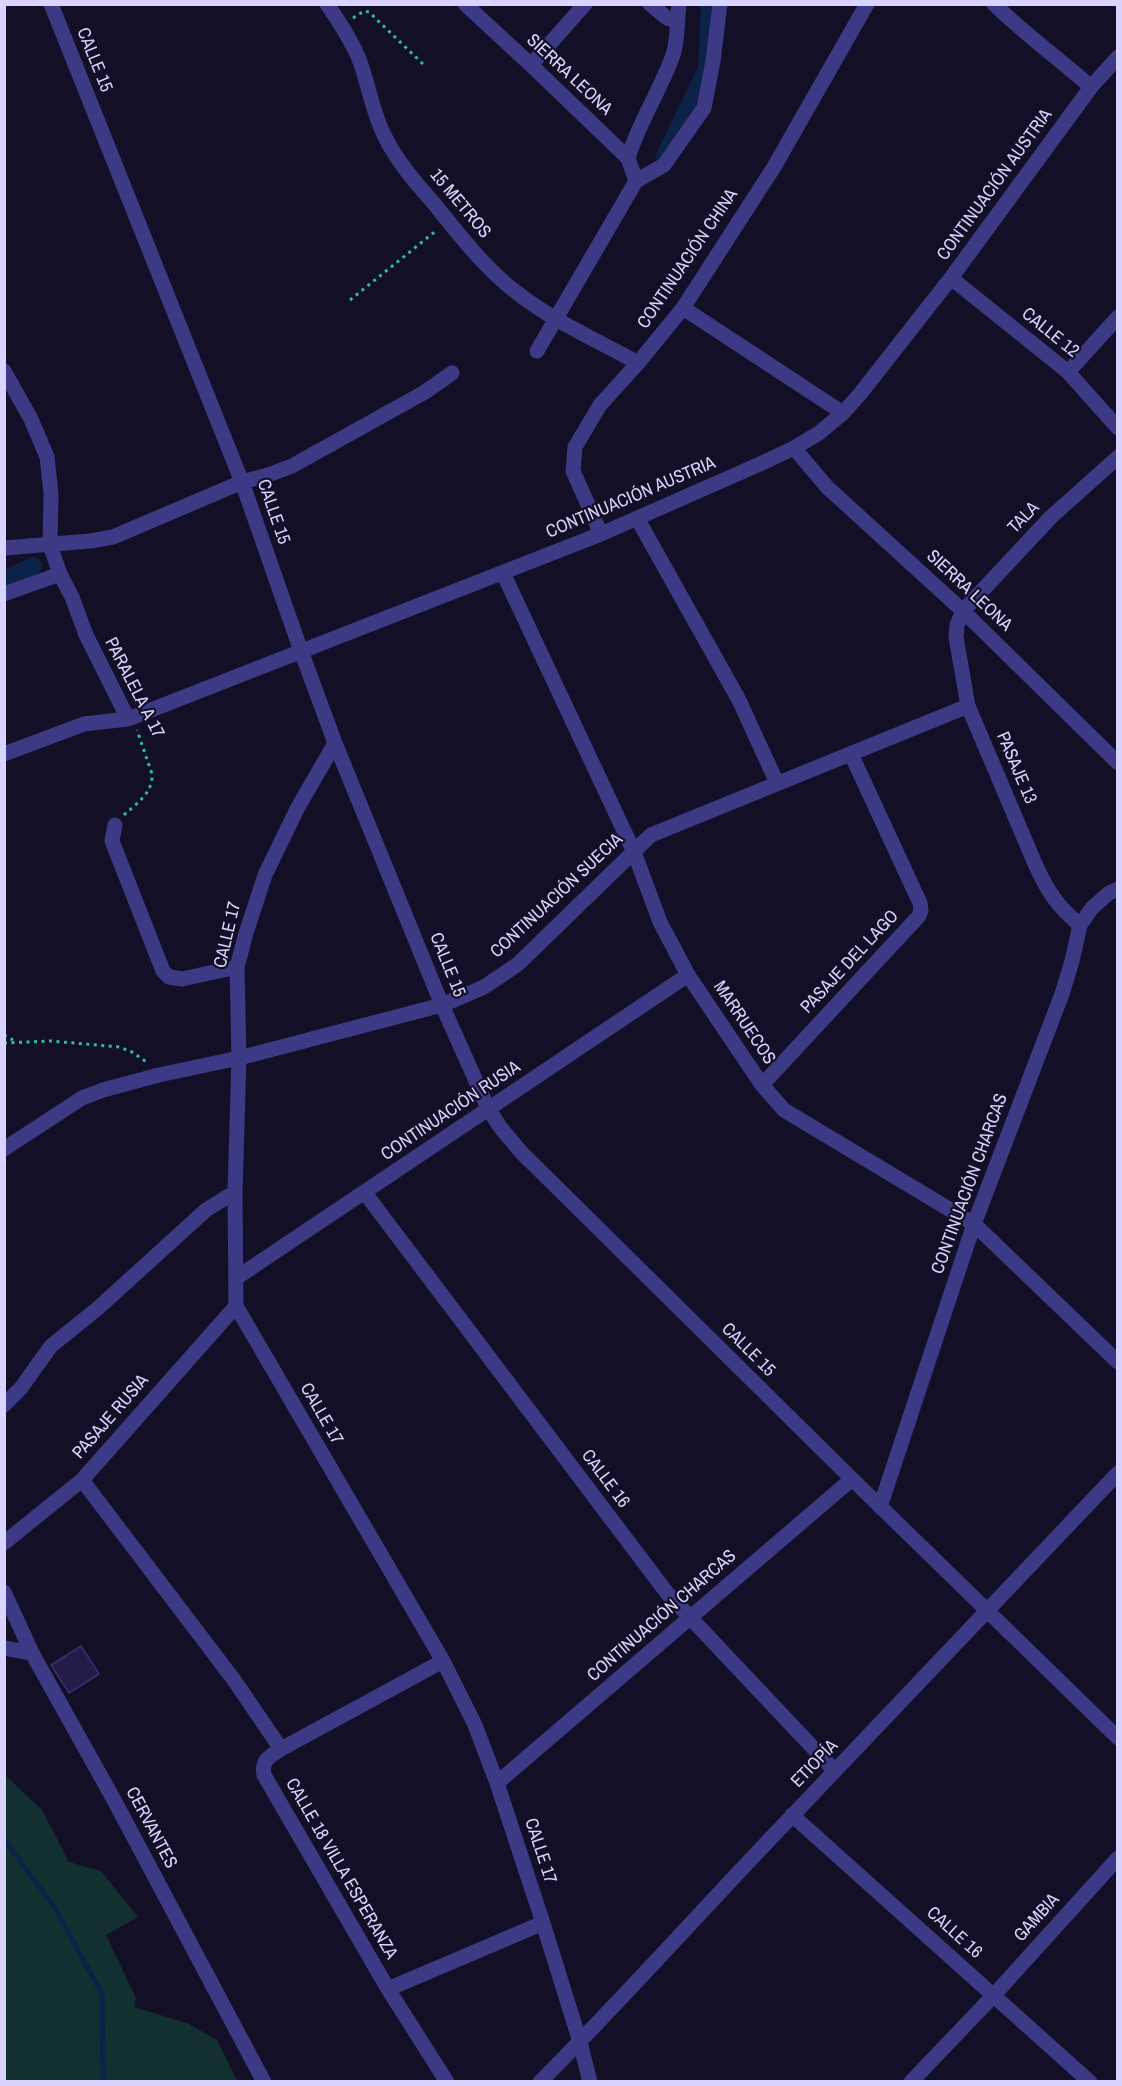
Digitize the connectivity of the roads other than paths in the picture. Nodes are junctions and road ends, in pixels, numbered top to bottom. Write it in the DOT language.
graph roads {
  1 [pos="51,4"];
  2 [pos="327,4"];
  3 [pos="465,4"];
  4 [pos="585,4"];
  5 [pos="650,4"];
  6 [pos="679,4"];
  7 [pos="720,4"];
  8 [pos="867,4"];
  9 [pos="994,4"];
  10 [pos="677,21"];
  11 [pos="1118,57"];
  12 [pos="531,65"];
  13 [pos="1091,87"];
  14 [pos="628,158"];
  15 [pos="636,181"];
  16 [pos="951,278"];
  17 [pos="683,308"];
  18 [pos="1118,317"];
  19 [pos="557,318"];
  20 [pos="537,351"];
  21 [pos="638,363"];
  22 [pos="4,371"];
  23 [pos="1068,372"];
  24 [pos="452,373"];
  25 [pos="843,413"];
  26 [pos="1118,428"];
  27 [pos="794,448"];
  28 [pos="1118,457"];
  29 [pos="242,482"];
  30 [pos="637,518"];
  31 [pos="601,534"];
  32 [pos="50,545"];
  33 [pos="4,548"];
  34 [pos="503,573"];
  35 [pos="60,574"];
  36 [pos="4,594"];
  37 [pos="963,610"];
  38 [pos="301,651"];
  39 [pos="968,706"];
  40 [pos="128,719"];
  41 [pos="335,743"];
  42 [pos="4,754"];
  43 [pos="851,754"];
  44 [pos="1118,763"];
  45 [pos="777,783"];
  46 [pos="115,825"];
  47 [pos="634,852"];
  48 [pos="1118,889"];
  49 [pos="1080,925"];
  50 [pos="237,967"];
  51 [pos="688,975"];
  52 [pos="442,1005"];
  53 [pos="239,1058"];
  54 [pos="762,1085"];
  55 [pos="488,1108"];
  56 [pos="4,1149"];
  57 [pos="235,1192"];
  58 [pos="365,1194"];
  59 [pos="974,1224"];
  60 [pos="236,1278"];
  61 [pos="236,1306"];
  62 [pos="1118,1362"];
  63 [pos="4,1405"];
  64 [pos="1118,1473"];
  65 [pos="852,1479"];
  66 [pos="82,1480"];
  67 [pos="880,1508"];
  68 [pos="4,1543"];
  69 [pos="4,1592"];
  70 [pos="988,1612"];
  71 [pos="689,1619"];
  72 [pos="4,1648"];
  73 [pos="32,1653"];
  74 [pos="443,1661"];
  75 [pos="1118,1738"];
  76 [pos="281,1749"];
  77 [pos="835,1772"];
  78 [pos="497,1783"];
  79 [pos="792,1815"];
  80 [pos="1118,1858"];
  81 [pos="543,1923"];
  82 [pos="388,1989"];
  83 [pos="994,1995"];
  84 [pos="580,2042"];
  85 [pos="264,2082"];
  86 [pos="447,2082"];
  87 [pos="540,2082"];
  88 [pos="590,2082"];
  89 [pos="911,2082"];
  90 [pos="1090,2082"];
  1 -- 29 [label="street, CALLE 15"];
  2 -- 19 [label="street, 15 METROS"];
  3 -- 12 [label="street, SIERRA LEONA"];
  4 -- 12 [label="street"];
  5 -- 10 [label="street"];
  6 -- 10 [label="street"];
  7 -- 15 [label="street"];
  8 -- 17 [label="street, CONTINUACIÓN CHINA"];
  9 -- 13 [label="street"];
  10 -- 14 [label="street"];
  11 -- 13 [label="street, CONTINUACIÓN AUSTRIA"];
  12 -- 14 [label="street, SIERRA LEONA"];
  13 -- 16 [label="street, CONTINUACIÓN AUSTRIA"];
  14 -- 15 [label="street, SIERRA LEONA"];
  15 -- 19 [label="street"];
  16 -- 23 [label="street, CALLE 12"];
  16 -- 25 [label="street, CONTINUACIÓN AUSTRIA"];
  17 -- 21 [label="street, CONTINUACIÓN CHINA"];
  17 -- 25 [label="street"];
  18 -- 23 [label="street"];
  19 -- 20 [label="street"];
  19 -- 21 [label="street, 15 METROS"];
  21 -- 31 [label="street, CONTINUACIÓN CHINA"];
  22 -- 32 [label="street, PARALELA A 17"];
  23 -- 26 [label="street, CALLE 12"];
  24 -- 29 [label="street"];
  25 -- 27 [label="street, CONTINUACIÓN AUSTRIA"];
  27 -- 30 [label="street, CONTINUACIÓN AUSTRIA"];
  27 -- 37 [label="street, SIERRA LEONA"];
  28 -- 37 [label="street, TALA"];
  29 -- 32 [label="street"];
  29 -- 38 [label="street, CALLE 15"];
  30 -- 31 [label="street, CONTINUACIÓN AUSTRIA"];
  30 -- 45 [label="street"];
  31 -- 34 [label="street, CONTINUACIÓN AUSTRIA"];
  32 -- 33 [label="street"];
  32 -- 35 [label="street, PARALELA A 17"];
  34 -- 38 [label="street, CONTINUACIÓN AUSTRIA"];
  34 -- 47 [label="street, MARRUECOS"];
  35 -- 36 [label="street"];
  35 -- 40 [label="street, PARALELA A 17"];
  37 -- 39 [label="street, PASAJE 13"];
  37 -- 44 [label="street, SIERRA LEONA"];
  38 -- 40 [label="street, CONTINUACIÓN AUSTRIA"];
  38 -- 41 [label="street, CALLE 15"];
  39 -- 43 [label="street, CONTINUACIÓN SUECIA"];
  39 -- 49 [label="street, PASAJE 13"];
  40 -- 42 [label="street, CONTINUACIÓN AUSTRIA"];
  41 -- 50 [label="street, CALLE 17"];
  41 -- 52 [label="street, CALLE 15"];
  43 -- 45 [label="street, CONTINUACIÓN SUECIA"];
  43 -- 54 [label="street, PASAJE DEL LAGO"];
  45 -- 47 [label="street, CONTINUACIÓN SUECIA"];
  46 -- 50 [label="street"];
  47 -- 51 [label="street, MARRUECOS"];
  47 -- 52 [label="street, CONTINUACIÓN SUECIA"];
  48 -- 49 [label="street, CONTINUACIÓN CHARCAS"];
  49 -- 59 [label="street, CONTINUACIÓN CHARCAS"];
  50 -- 53 [label="street, CALLE 17"];
  51 -- 54 [label="street, MARRUECOS"];
  51 -- 55 [label="street, CONTINUACIÓN RUSIA"];
  52 -- 53 [label="street, CONTINUACIÓN SUECIA"];
  52 -- 55 [label="street, CALLE 15"];
  53 -- 56 [label="street, CONTINUACIÓN SUECIA"];
  53 -- 57 [label="street, CALLE 17"];
  54 -- 59 [label="street, MARRUECOS"];
  55 -- 58 [label="street, CONTINUACIÓN RUSIA"];
  55 -- 65 [label="street, CALLE 15"];
  57 -- 60 [label="street, CALLE 17"];
  57 -- 63 [label="street"];
  58 -- 60 [label="street, CONTINUACIÓN RUSIA"];
  58 -- 71 [label="street, CALLE 16"];
  59 -- 62 [label="street, MARRUECOS"];
  59 -- 67 [label="street, CONTINUACIÓN CHARCAS"];
  60 -- 61 [label="street, CALLE 17"];
  61 -- 66 [label="street, PASAJE RUSIA"];
  61 -- 74 [label="street, CALLE 17"];
  64 -- 70 [label="street, ETIOPÍA"];
  65 -- 67 [label="street, CALLE 15"];
  65 -- 71 [label="street, CONTINUACIÓN CHARCAS"];
  66 -- 68 [label="street, PASAJE RUSIA"];
  66 -- 76 [label="street"];
  67 -- 70 [label="street, CALLE 15"];
  69 -- 73 [label="street, CERVANTES"];
  70 -- 75 [label="street, CALLE 15"];
  70 -- 77 [label="street, ETIOPÍA"];
  71 -- 77 [label="street, CALLE 16"];
  71 -- 78 [label="street, CONTINUACIÓN CHARCAS"];
  72 -- 73 [label="street"];
  73 -- 85 [label="street, CERVANTES"];
  74 -- 76 [label="street"];
  74 -- 78 [label="street, CALLE 17"];
  76 -- 82 [label="street, CALLE 18 VILLA ESPERANZA"];
  77 -- 79 [label="street, ETIOPÍA"];
  78 -- 81 [label="street, CALLE 17"];
  79 -- 83 [label="street, CALLE 16"];
  79 -- 84 [label="street, ETIOPÍA"];
  80 -- 83 [label="street, GAMBIA"];
  81 -- 82 [label="street"];
  81 -- 84 [label="street, CALLE 17"];
  82 -- 86 [label="street, CALLE 18 VILLA ESPERANZA"];
  83 -- 89 [label="street, GAMBIA"];
  83 -- 90 [label="street, CALLE 16"];
  84 -- 87 [label="street, ETIOPÍA"];
  84 -- 88 [label="street, CALLE 17"];
}
